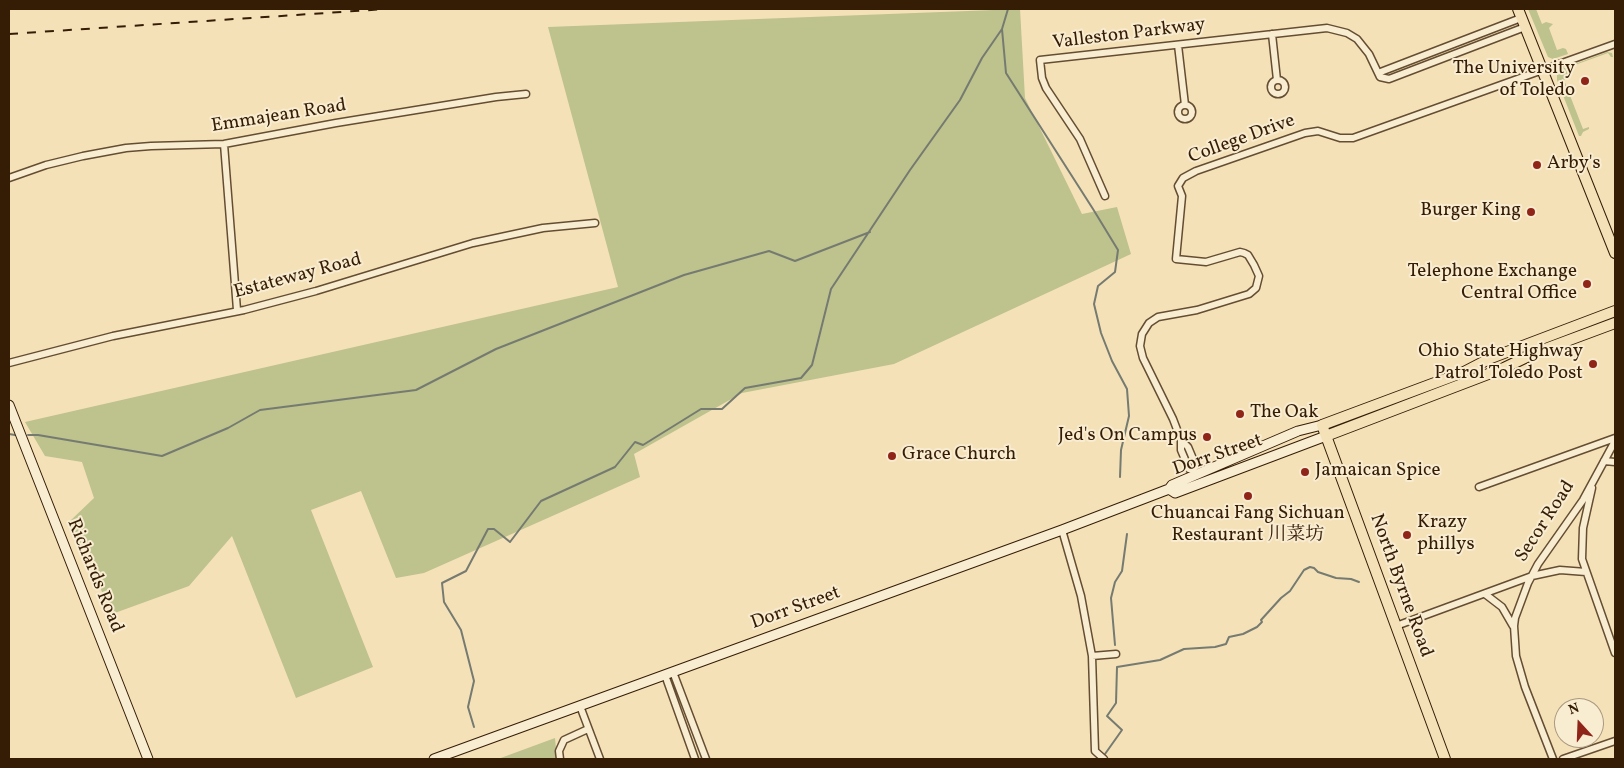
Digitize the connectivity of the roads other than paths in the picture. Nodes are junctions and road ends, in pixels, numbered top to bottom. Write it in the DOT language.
graph roads {
  1 [pos="1522,18"];
  2 [pos="1272,34"];
  3 [pos="1615,44"];
  4 [pos="1178,45"];
  5 [pos="1432,52"];
  6 [pos="1435,62"];
  7 [pos="1542,70"];
  8 [pos="1378,73"];
  9 [pos="1277,80"];
  10 [pos="526,94"];
  11 [pos="1185,105"];
  12 [pos="224,144"];
  13 [pos="9,178"];
  14 [pos="1105,196"];
  15 [pos="595,223"];
  16 [pos="1615,253"];
  17 [pos="237,310"];
  18 [pos="1615,311"];
  19 [pos="1615,323"];
  20 [pos="9,363"];
  21 [pos="9,404"];
  22 [pos="1322,425"];
  23 [pos="1326,436"];
  24 [pos="1615,440"];
  25 [pos="1604,461"];
  26 [pos="1615,462"];
  27 [pos="1194,473"];
  28 [pos="1594,482"];
  29 [pos="1479,487"];
  30 [pos="1169,489"];
  31 [pos="1062,530"];
  32 [pos="1586,572"];
  33 [pos="1532,576"];
  34 [pos="1484,594"];
  35 [pos="1396,626"];
  36 [pos="1514,626"];
  37 [pos="1615,653"];
  38 [pos="1116,654"];
  39 [pos="1092,656"];
  40 [pos="669,674"];
  41 [pos="580,706"];
  42 [pos="588,729"];
  43 [pos="1615,742"];
  44 [pos="148,759"];
  45 [pos="434,759"];
  46 [pos="560,759"];
  47 [pos="600,759"];
  48 [pos="696,759"];
  49 [pos="706,759"];
  50 [pos="1104,759"];
  51 [pos="1445,759"];
  52 [pos="1552,759"];
  53 [pos="1563,759"];
  1 -- 5 [label="street"];
  1 -- 6 [label="street"];
  1 -- 7 [label="main road"];
  2 -- 4 [label="street, Valleston Parkway"];
  2 -- 8 [label="street, Valleston Parkway"];
  2 -- 9 [label="street"];
  3 -- 7 [label="street, College Drive"];
  4 -- 11 [label="street"];
  4 -- 14 [label="street, Valleston Parkway"];
  5 -- 6 [label="street"];
  5 -- 8 [label="street"];
  6 -- 8 [label="street"];
  7 -- 16 [label="main road"];
  7 -- 27 [label="street, College Drive"];
  10 -- 12 [label="street, Emmajean Road"];
  12 -- 13 [label="street, Emmajean Road"];
  12 -- 17 [label="street"];
  15 -- 17 [label="street, Estateway Road"];
  17 -- 20 [label="street, Estateway Road"];
  18 -- 22 [label="main road, Dorr Street"];
  19 -- 23 [label="main road, Dorr Street"];
  21 -- 44 [label="main road, Richards Road"];
  22 -- 23 [label="main road, North Byrne Road"];
  22 -- 27 [label="main road, Dorr Street"];
  23 -- 30 [label="main road, Dorr Street"];
  23 -- 35 [label="main road, North Byrne Road"];
  24 -- 25 [label="street, Secor Road"];
  24 -- 29 [label="street"];
  25 -- 26 [label="street"];
  25 -- 28 [label="street, Secor Road"];
  27 -- 30 [label="main road, Dorr Street"];
  28 -- 32 [label="street"];
  28 -- 33 [label="street, Secor Road"];
  30 -- 31 [label="main road, Dorr Street"];
  31 -- 39 [label="street"];
  31 -- 40 [label="main road, Dorr Street"];
  32 -- 33 [label="street"];
  32 -- 37 [label="street"];
  33 -- 34 [label="street"];
  33 -- 36 [label="street, Secor Road"];
  34 -- 35 [label="street"];
  34 -- 36 [label="street"];
  35 -- 51 [label="main road, North Byrne Road"];
  36 -- 52 [label="street, Secor Road"];
  38 -- 39 [label="street"];
  39 -- 50 [label="street"];
  40 -- 41 [label="main road, Dorr Street"];
  40 -- 48 [label="street"];
  40 -- 49 [label="street"];
  41 -- 42 [label="street"];
  41 -- 45 [label="main road, Dorr Street"];
  42 -- 46 [label="street"];
  42 -- 47 [label="street"];
  43 -- 53 [label="street"];
}
